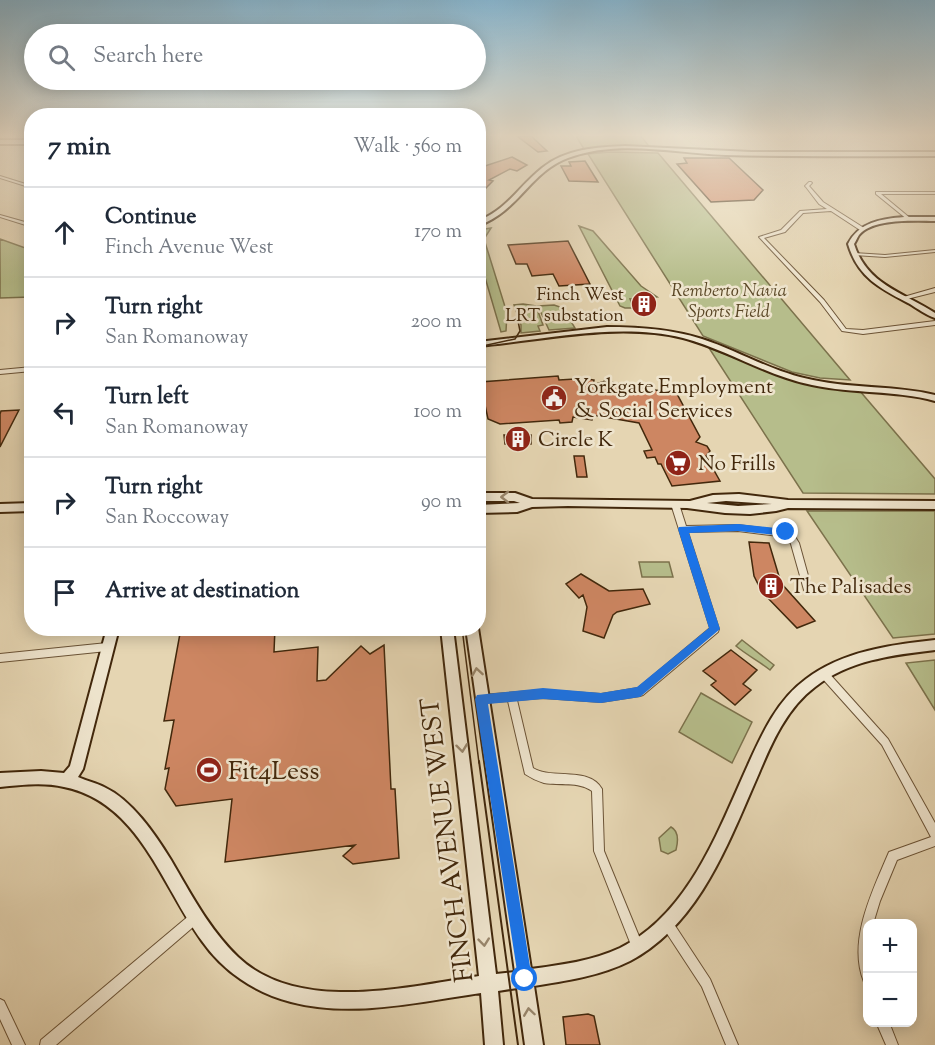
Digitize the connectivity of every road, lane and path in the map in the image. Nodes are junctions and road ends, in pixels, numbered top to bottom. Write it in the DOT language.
graph roads {
  1 [pos="529,185"];
  2 [pos="808,185"];
  3 [pos="935,193"];
  4 [pos="831,210"];
  5 [pos="0,216"];
  6 [pos="908,219"];
  7 [pos="935,219"];
  8 [pos="486,221"];
  9 [pos="24,224"];
  10 [pos="862,229"];
  11 [pos="935,251"];
  12 [pos="854,254"];
  13 [pos="935,290"];
  14 [pos="903,298"];
  15 [pos="935,316"];
  16 [pos="935,323"];
  17 [pos="486,343"];
  18 [pos="24,370"];
  19 [pos="0,372"];
  20 [pos="935,398"];
  21 [pos="486,497"];
  22 [pos="531,503"];
  23 [pos="675,504"];
  24 [pos="935,505"];
  25 [pos="24,507"];
  26 [pos="0,508"];
  27 [pos="486,509"];
  28 [pos="682,529"];
  29 [pos="808,590"];
  30 [pos="111,636"];
  31 [pos="448,636"];
  32 [pos="473,636"];
  33 [pos="935,645"];
  34 [pos="108,647"];
  35 [pos="0,658"];
  36 [pos="824,674"];
  37 [pos="512,697"];
  38 [pos="481,699"];
  39 [pos="0,780"];
  40 [pos="67,781"];
  41 [pos="935,834"];
  42 [pos="935,841"];
  43 [pos="195,918"];
  44 [pos="668,924"];
  45 [pos="636,946"];
  46 [pos="866,973"];
  47 [pos="525,979"];
  48 [pos="488,984"];
  49 [pos="0,1005"];
  50 [pos="884,1027"];
  51 [pos="19,1045"];
  52 [pos="46,1045"];
  53 [pos="494,1045"];
  54 [pos="534,1045"];
  55 [pos="732,1045"];
  56 [pos="892,1045"];
  1 -- 8 [label="street"];
  2 -- 4 [label="street"];
  3 -- 6 [label="street"];
  4 -- 10 [label="street"];
  4 -- 16 [label="street"];
  5 -- 9 [label="street"];
  6 -- 7 [label="street"];
  6 -- 10 [label="street"];
  10 -- 12 [label="street"];
  11 -- 12 [label="street"];
  12 -- 14 [label="street"];
  13 -- 14 [label="street"];
  14 -- 15 [label="street"];
  17 -- 20 [label="street"];
  18 -- 19 [label="street"];
  22 -- 21 [label="street, one-way"];
  22 -- 23 [label="street"];
  22 -- 27 [label="street"];
  23 -- 24 [label="street"];
  23 -- 28 [label="street"];
  25 -- 26 [label="street"];
  28 -- 29 [label="street"];
  28 -- 37 [label="street"];
  30 -- 34 [label="street"];
  31 -- 48 [label="street, FINCH AVENUE WEST, one-way"];
  38 -- 32 [label="street, one-way"];
  33 -- 36 [label="street"];
  34 -- 35 [label="street"];
  34 -- 40 [label="street"];
  36 -- 41 [label="street"];
  36 -- 44 [label="street"];
  37 -- 38 [label="street"];
  37 -- 45 [label="street"];
  38 -- 47 [label="street"];
  39 -- 40 [label="street"];
  40 -- 43 [label="street"];
  42 -- 46 [label="street"];
  43 -- 48 [label="street"];
  43 -- 52 [label="street"];
  44 -- 45 [label="street"];
  44 -- 55 [label="street"];
  45 -- 47 [label="street"];
  47 -- 48 [label="street"];
  54 -- 47 [label="street, one-way"];
  48 -- 53 [label="street, FINCH AVENUE WEST"];
  49 -- 51 [label="street"];
  50 -- 56 [label="street"];
}
